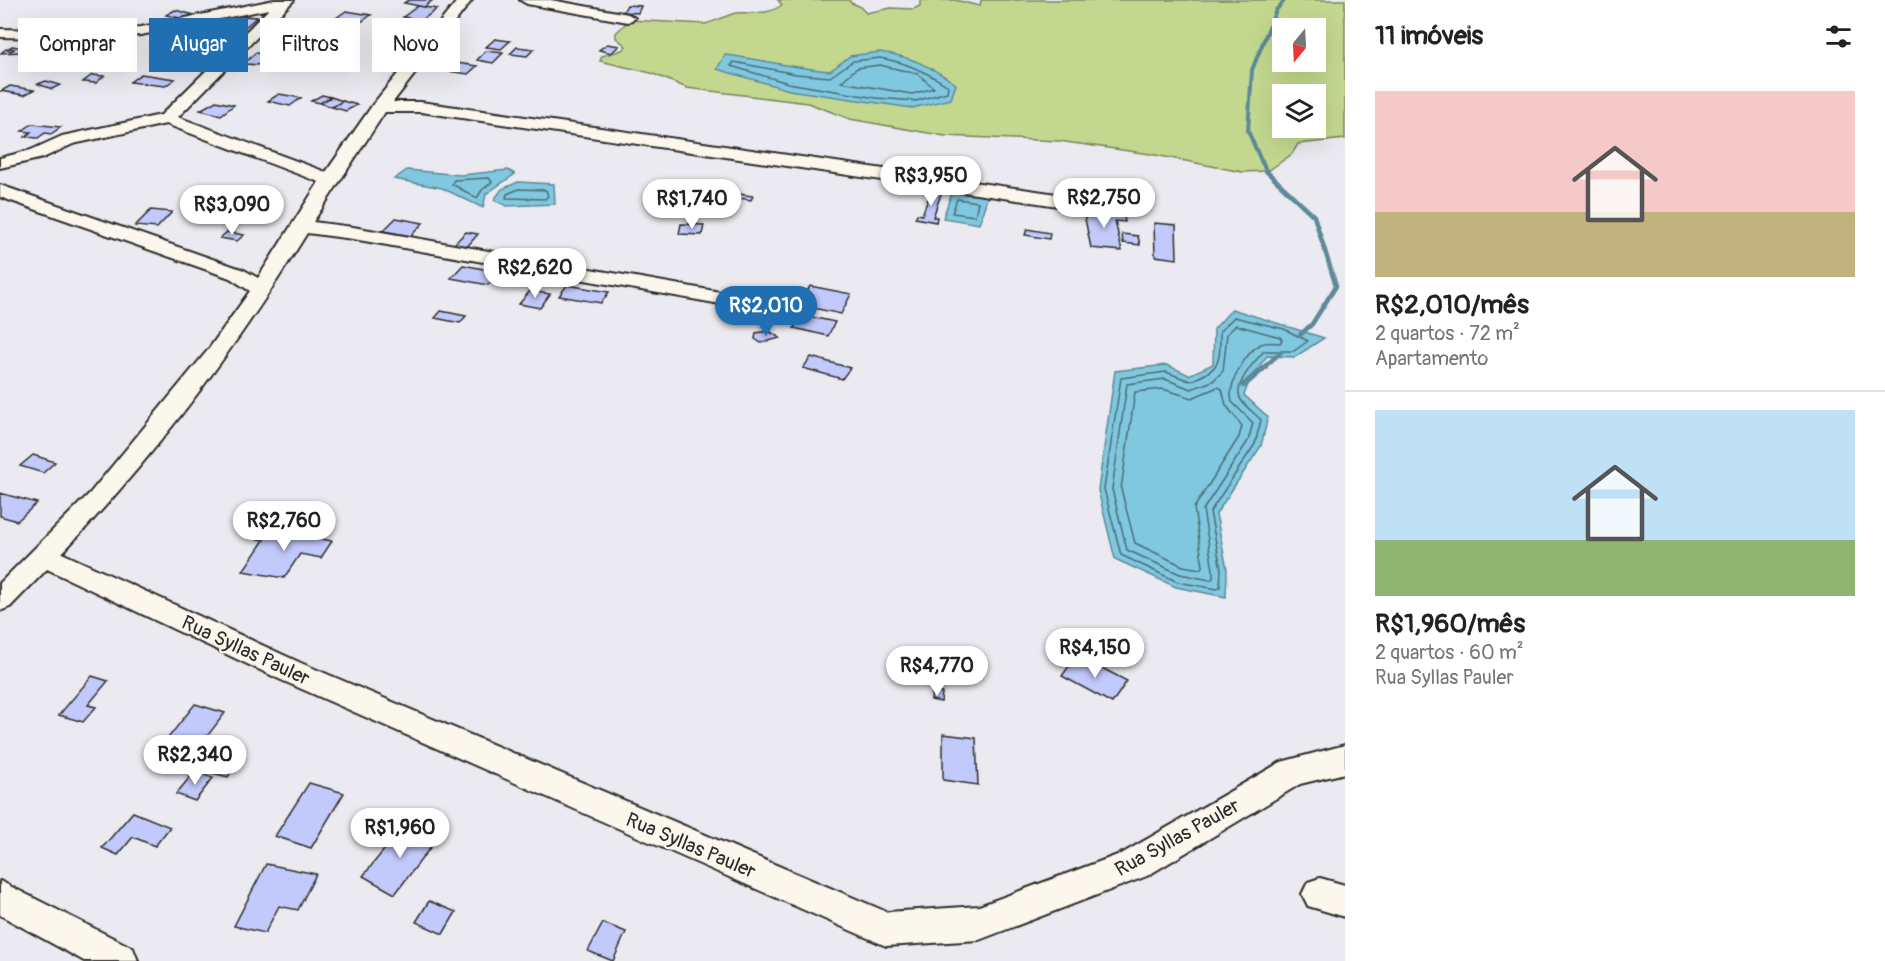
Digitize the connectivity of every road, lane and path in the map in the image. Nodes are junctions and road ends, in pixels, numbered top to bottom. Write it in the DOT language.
graph roads {
  1 [pos="527,0"];
  2 [pos="286,1"];
  3 [pos="461,1"];
  4 [pos="628,18"];
  5 [pos="0,33"];
  6 [pos="380,107"];
  7 [pos="167,119"];
  8 [pos="0,164"];
  9 [pos="330,180"];
  10 [pos="0,190"];
  11 [pos="1105,207"];
  12 [pos="303,227"];
  13 [pos="262,289"];
  14 [pos="742,302"];
  15 [pos="43,556"];
  16 [pos="0,600"];
  17 [pos="1345,759"];
  18 [pos="0,897"];
  19 [pos="120,961"];
  1 -- 4 [label="street"];
  2 -- 5 [label="street"];
  2 -- 7 [label="street"];
  3 -- 6 [label="street"];
  6 -- 9 [label="street"];
  6 -- 11 [label="street"];
  7 -- 8 [label="street"];
  7 -- 9 [label="street"];
  9 -- 12 [label="street"];
  10 -- 13 [label="street"];
  12 -- 13 [label="street"];
  12 -- 14 [label="street"];
  13 -- 15 [label="street"];
  15 -- 16 [label="street"];
  15 -- 17 [label="street, Rua Syllas Pauler"];
  18 -- 19 [label="street"];
}
